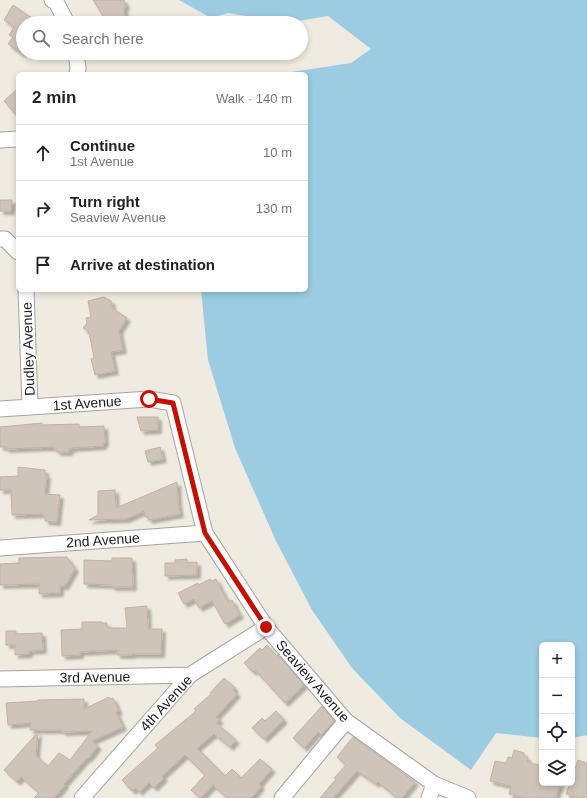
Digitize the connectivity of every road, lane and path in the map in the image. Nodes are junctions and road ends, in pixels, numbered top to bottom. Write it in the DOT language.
graph roads {
  1 [pos="52,0"];
  2 [pos="63,16"];
  3 [pos="77,60"];
  4 [pos="77,72"];
  5 [pos="16,139"];
  6 [pos="0,140"];
  7 [pos="0,239"];
  8 [pos="16,250"];
  9 [pos="26,292"];
  10 [pos="173,403"];
  11 [pos="30,407"];
  12 [pos="0,409"];
  13 [pos="205,533"];
  14 [pos="0,548"];
  15 [pos="266,627"];
  16 [pos="190,675"];
  17 [pos="0,679"];
  18 [pos="346,721"];
  19 [pos="432,791"];
  20 [pos="82,798"];
  21 [pos="282,798"];
  22 [pos="468,798"];
  1 -- 2 [label="street"];
  3 -- 4 [label="street"];
  5 -- 6 [label="street"];
  7 -- 8 [label="street"];
  9 -- 11 [label="street, Dudley Avenue"];
  10 -- 11 [label="street, 1st Avenue"];
  10 -- 13 [label="street, Seaview Avenue"];
  11 -- 12 [label="street, 1st Avenue"];
  13 -- 14 [label="street, 2nd Avenue"];
  13 -- 15 [label="street, Seaview Avenue"];
  15 -- 16 [label="street, 4th Avenue"];
  15 -- 18 [label="street, Seaview Avenue"];
  16 -- 17 [label="street, 3rd Avenue"];
  16 -- 20 [label="street, 4th Avenue"];
  18 -- 19 [label="street, Seaview Avenue"];
  18 -- 21 [label="street"];
  19 -- 22 [label="street, Seaview Avenue"];
}
